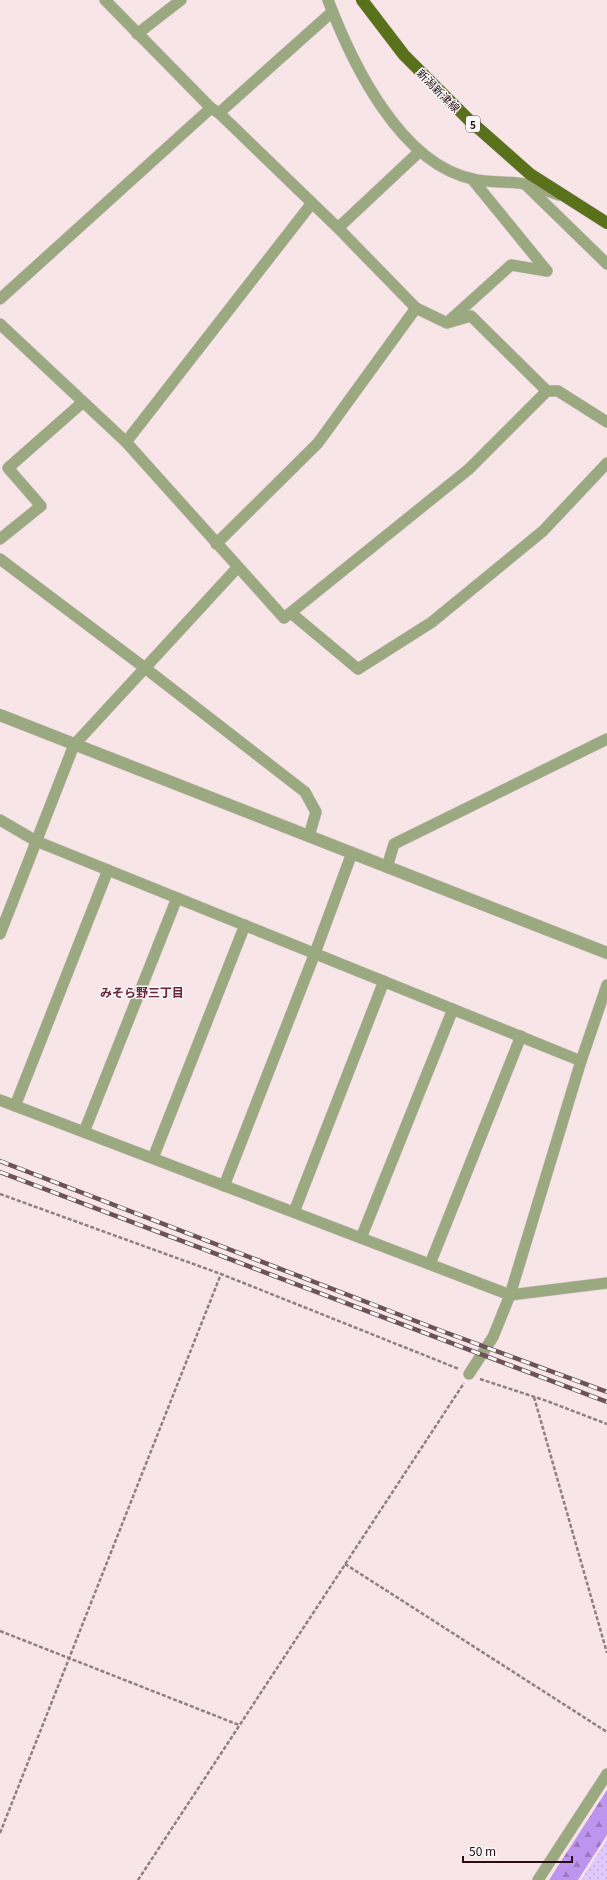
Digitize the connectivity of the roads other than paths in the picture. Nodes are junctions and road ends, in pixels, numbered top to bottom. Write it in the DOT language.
graph roads {
  1 [pos="105,0"];
  2 [pos="181,0"];
  3 [pos="328,0"];
  4 [pos="362,0"];
  5 [pos="332,12"];
  6 [pos="137,34"];
  7 [pos="215,111"];
  8 [pos="419,152"];
  9 [pos="472,179"];
  10 [pos="525,184"];
  11 [pos="563,196"];
  12 [pos="312,202"];
  13 [pos="607,223"];
  14 [pos="338,228"];
  15 [pos="607,264"];
  16 [pos="0,299"];
  17 [pos="416,308"];
  18 [pos="447,323"];
  19 [pos="0,324"];
  20 [pos="547,391"];
  21 [pos="83,402"];
  22 [pos="607,422"];
  23 [pos="126,442"];
  24 [pos="607,463"];
  25 [pos="0,539"];
  26 [pos="216,544"];
  27 [pos="0,559"];
  28 [pos="238,567"];
  29 [pos="291,613"];
  30 [pos="145,668"];
  31 [pos="0,715"];
  32 [pos="607,739"];
  33 [pos="74,744"];
  34 [pos="0,820"];
  35 [pos="309,836"];
  36 [pos="36,841"];
  37 [pos="352,853"];
  38 [pos="387,867"];
  39 [pos="108,870"];
  40 [pos="177,898"];
  41 [pos="245,925"];
  42 [pos="0,934"];
  43 [pos="607,953"];
  44 [pos="315,954"];
  45 [pos="384,981"];
  46 [pos="607,985"];
  47 [pos="453,1009"];
  48 [pos="520,1036"];
  49 [pos="581,1061"];
  50 [pos="0,1100"];
  51 [pos="15,1106"];
  52 [pos="84,1132"];
  53 [pos="153,1158"];
  54 [pos="224,1186"];
  55 [pos="294,1212"];
  56 [pos="361,1238"];
  57 [pos="430,1264"];
  58 [pos="607,1283"];
  59 [pos="510,1295"];
  60 [pos="469,1374"];
  61 [pos="607,1774"];
  62 [pos="538,1880"];
  1 -- 6 [label="street"];
  2 -- 6 [label="street"];
  3 -- 5 [label="street"];
  4 -- 11 [label="main road, 新潟新津線 / 5"];
  5 -- 7 [label="street"];
  5 -- 8 [label="street"];
  6 -- 7 [label="street"];
  7 -- 12 [label="street"];
  7 -- 16 [label="street"];
  8 -- 9 [label="street"];
  8 -- 14 [label="street"];
  9 -- 10 [label="street"];
  9 -- 18 [label="street"];
  10 -- 11 [label="street"];
  10 -- 15 [label="street"];
  11 -- 13 [label="main road, 新潟新津線 / 5"];
  12 -- 14 [label="street"];
  12 -- 23 [label="street"];
  14 -- 17 [label="street"];
  17 -- 18 [label="street"];
  17 -- 26 [label="street"];
  18 -- 20 [label="street"];
  19 -- 21 [label="street"];
  20 -- 22 [label="street"];
  20 -- 29 [label="street"];
  21 -- 23 [label="street"];
  21 -- 25 [label="street"];
  23 -- 26 [label="street"];
  24 -- 29 [label="street"];
  26 -- 28 [label="street"];
  27 -- 30 [label="street"];
  28 -- 29 [label="street"];
  28 -- 30 [label="street"];
  30 -- 33 [label="street"];
  30 -- 35 [label="street"];
  31 -- 33 [label="street"];
  32 -- 38 [label="street"];
  33 -- 35 [label="street"];
  33 -- 36 [label="street"];
  34 -- 36 [label="street"];
  35 -- 37 [label="street"];
  36 -- 39 [label="street"];
  36 -- 42 [label="street"];
  37 -- 38 [label="street"];
  37 -- 44 [label="street"];
  38 -- 43 [label="street"];
  39 -- 40 [label="street"];
  39 -- 51 [label="street"];
  40 -- 41 [label="street"];
  40 -- 52 [label="street"];
  41 -- 44 [label="street"];
  41 -- 53 [label="street"];
  44 -- 45 [label="street"];
  44 -- 54 [label="street"];
  45 -- 47 [label="street"];
  45 -- 55 [label="street"];
  46 -- 49 [label="street"];
  47 -- 48 [label="street"];
  47 -- 56 [label="street"];
  48 -- 49 [label="street"];
  48 -- 57 [label="street"];
  49 -- 59 [label="street"];
  50 -- 51 [label="street"];
  51 -- 52 [label="street"];
  52 -- 53 [label="street"];
  53 -- 54 [label="street"];
  54 -- 55 [label="street"];
  55 -- 56 [label="street"];
  56 -- 57 [label="street"];
  57 -- 59 [label="street"];
  58 -- 59 [label="street"];
  59 -- 60 [label="street"];
  61 -- 62 [label="street"];
}
